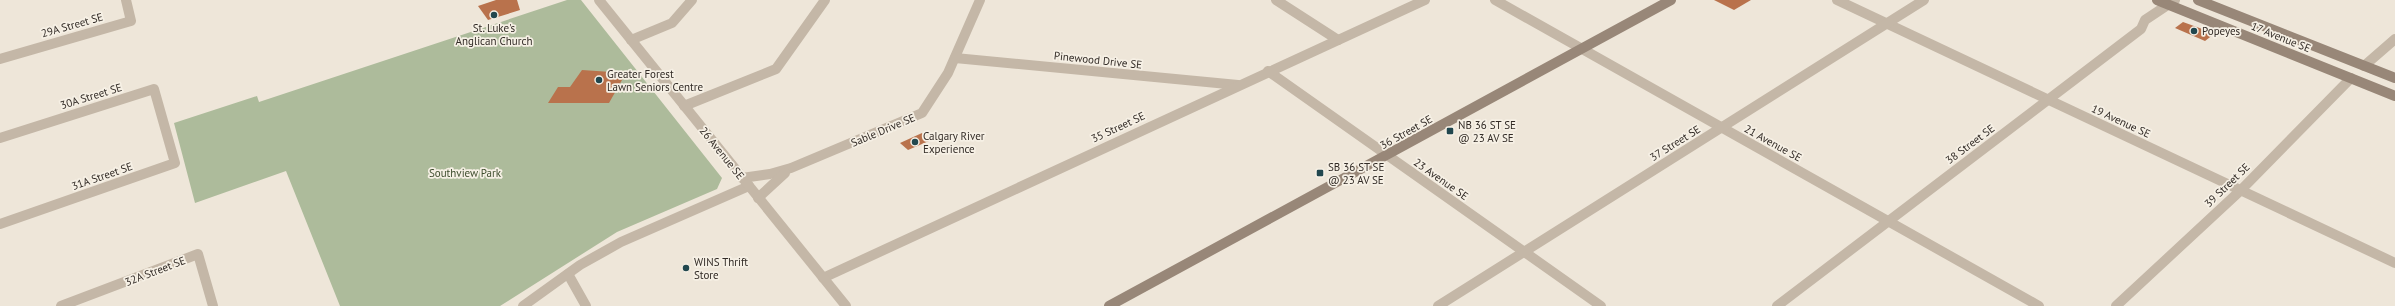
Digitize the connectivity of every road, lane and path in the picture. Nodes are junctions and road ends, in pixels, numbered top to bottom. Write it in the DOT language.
graph roads {
  1 [pos="126,0"];
  2 [pos="599,0"];
  3 [pos="692,0"];
  4 [pos="826,0"];
  5 [pos="980,0"];
  6 [pos="1276,0"];
  7 [pos="1425,0"];
  8 [pos="1495,0"];
  9 [pos="1671,0"];
  10 [pos="1837,0"];
  11 [pos="1924,0"];
  12 [pos="2157,0"];
  13 [pos="2198,0"];
  14 [pos="2171,2"];
  15 [pos="1887,24"];
  16 [pos="2395,39"];
  17 [pos="631,40"];
  18 [pos="1338,40"];
  19 [pos="1582,49"];
  20 [pos="955,58"];
  21 [pos="0,59"];
  22 [pos="2364,66"];
  23 [pos="1268,71"];
  24 [pos="2352,78"];
  25 [pos="2395,78"];
  26 [pos="1238,85"];
  27 [pos="2395,96"];
  28 [pos="2049,100"];
  29 [pos="684,106"];
  30 [pos="165,125"];
  31 [pos="1721,128"];
  32 [pos="0,138"];
  33 [pos="1387,155"];
  34 [pos="792,168"];
  35 [pos="746,182"];
  36 [pos="2241,190"];
  37 [pos="758,198"];
  38 [pos="1889,222"];
  39 [pos="0,224"];
  40 [pos="1524,252"];
  41 [pos="2395,263"];
  42 [pos="568,274"];
  43 [pos="823,278"];
  44 [pos="61,306"];
  45 [pos="213,306"];
  46 [pos="523,306"];
  47 [pos="586,306"];
  48 [pos="846,306"];
  49 [pos="1109,306"];
  50 [pos="1438,306"];
  51 [pos="1601,306"];
  52 [pos="1777,306"];
  53 [pos="2039,306"];
  54 [pos="2116,306"];
  1 -- 21 [label="street, 29A Street SE"];
  2 -- 17 [label="street, 26 Avenue SE"];
  3 -- 17 [label="street"];
  4 -- 29 [label="street"];
  5 -- 20 [label="street, Sable Drive SE"];
  6 -- 18 [label="street"];
  7 -- 18 [label="street, 35 Street SE"];
  8 -- 19 [label="street, 21 Avenue SE"];
  9 -- 19 [label="main road, 36 Street SE"];
  10 -- 15 [label="street, 19 Avenue SE"];
  11 -- 15 [label="street, 37 Street SE"];
  12 -- 14 [label="main road, 17 Avenue SE"];
  13 -- 22 [label="main road, 17 Avenue SE"];
  14 -- 24 [label="main road, 17 Avenue SE"];
  14 -- 28 [label="street, 38 Street SE"];
  15 -- 28 [label="street, 19 Avenue SE"];
  15 -- 31 [label="street, 37 Street SE"];
  16 -- 22 [label="street"];
  17 -- 29 [label="street, 26 Avenue SE"];
  18 -- 23 [label="street, 35 Street SE"];
  19 -- 31 [label="street, 21 Avenue SE"];
  19 -- 33 [label="main road, 36 Street SE"];
  20 -- 26 [label="street, Pinewood Drive SE"];
  20 -- 34 [label="street, Sable Drive SE"];
  22 -- 25 [label="main road, 17 Avenue SE"];
  23 -- 26 [label="street, 35 Street SE"];
  23 -- 33 [label="street, 23 Avenue SE"];
  24 -- 27 [label="main road, 17 Avenue SE"];
  24 -- 36 [label="street, 39 Street SE"];
  26 -- 43 [label="street, 35 Street SE"];
  28 -- 36 [label="street, 19 Avenue SE"];
  28 -- 38 [label="street, 38 Street SE"];
  29 -- 35 [label="street, 26 Avenue SE"];
  30 -- 32 [label="street, 30A Street SE"];
  30 -- 39 [label="street, 31A Street SE"];
  31 -- 38 [label="street, 21 Avenue SE"];
  31 -- 40 [label="street, 37 Street SE"];
  33 -- 40 [label="street, 23 Avenue SE"];
  33 -- 49 [label="main road, 36 Street SE"];
  34 -- 35 [label="street, Sable Drive SE"];
  34 -- 37 [label="street, Sable Drive SE"];
  35 -- 37 [label="street, 26 Avenue SE"];
  35 -- 42 [label="street, Sable Drive SE"];
  36 -- 41 [label="street, 19 Avenue SE"];
  36 -- 54 [label="street, 39 Street SE"];
  37 -- 43 [label="street, 26 Avenue SE"];
  38 -- 52 [label="street, 38 Street SE"];
  38 -- 53 [label="street, 21 Avenue SE"];
  40 -- 50 [label="street, 37 Street SE"];
  40 -- 51 [label="street, 23 Avenue SE"];
  42 -- 46 [label="street, Sable Drive SE"];
  42 -- 47 [label="street"];
  43 -- 48 [label="street, 26 Avenue SE"];
  44 -- 45 [label="street, 32A Street SE"];
}
